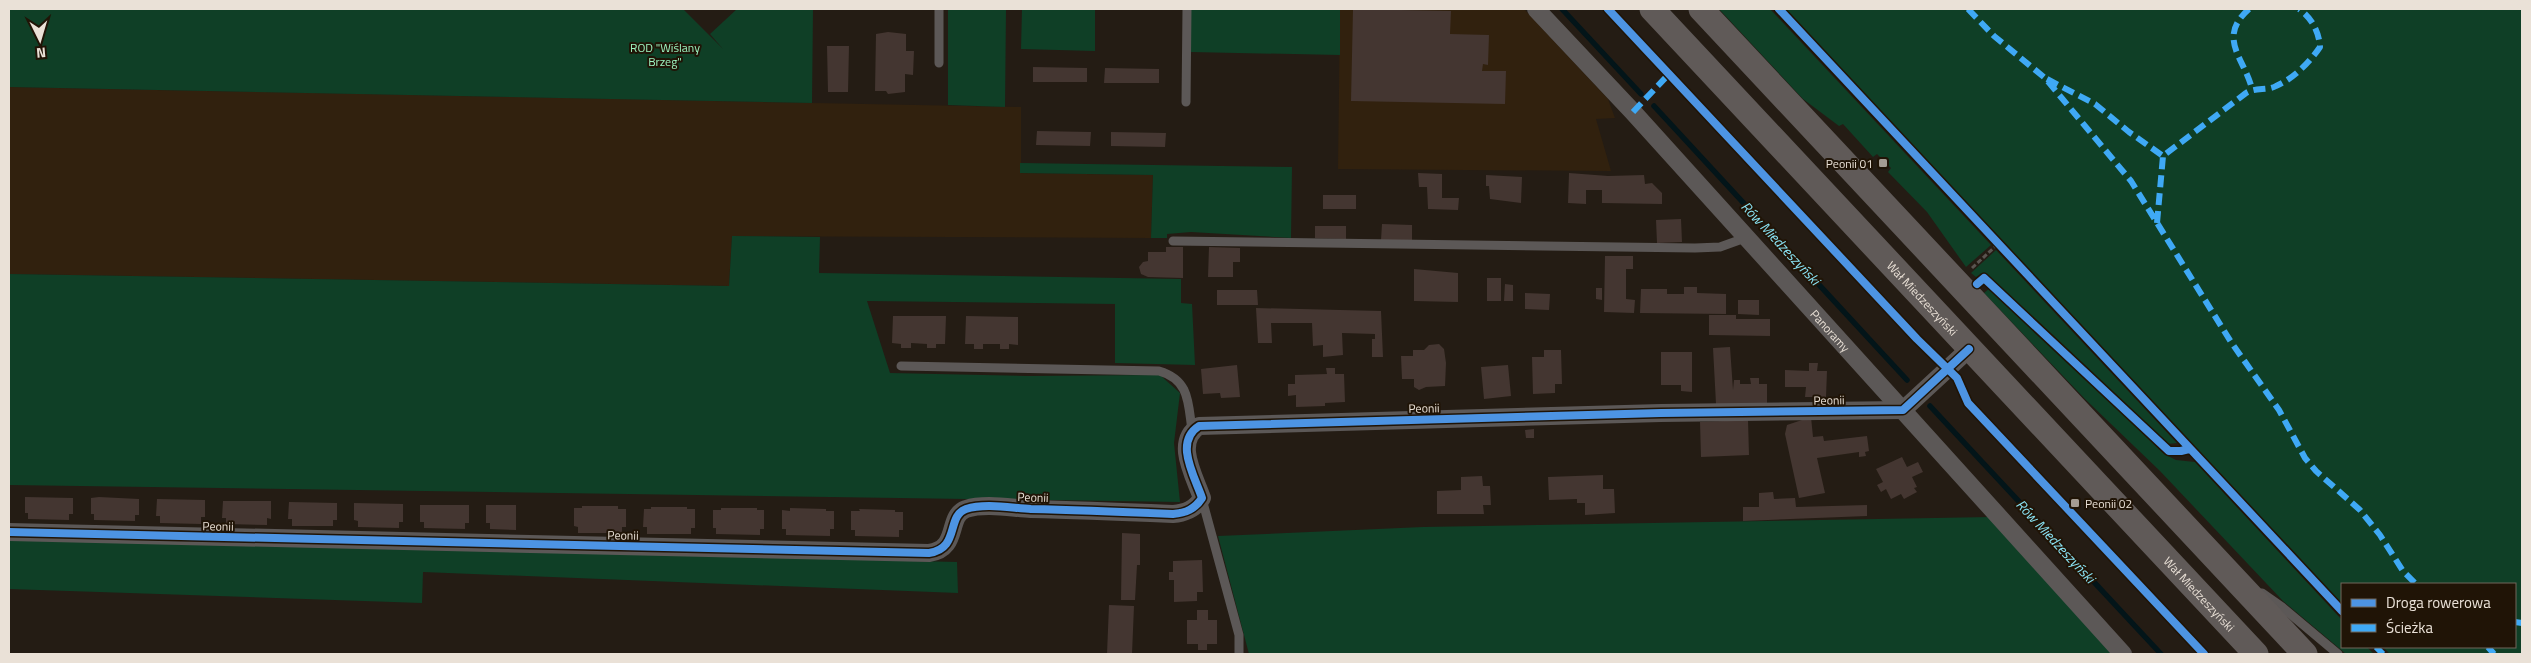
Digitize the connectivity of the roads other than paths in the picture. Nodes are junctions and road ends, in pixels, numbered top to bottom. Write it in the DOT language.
graph roads {
  1 [pos="939,9"];
  2 [pos="1187,9"];
  3 [pos="1536,9"];
  4 [pos="1652,9"];
  5 [pos="1701,9"];
  6 [pos="939,63"];
  7 [pos="1186,102"];
  8 [pos="1745,238"];
  9 [pos="1173,241"];
  10 [pos="1969,349"];
  11 [pos="900,366"];
  12 [pos="1904,410"];
  13 [pos="1192,430"];
  14 [pos="1202,498"];
  15 [pos="9,532"];
  16 [pos="2223,567"];
  17 [pos="1239,654"];
  18 [pos="2123,654"];
  19 [pos="2256,654"];
  20 [pos="2305,654"];
  21 [pos="2338,654"];
  1 -- 6 [label="lane"];
  2 -- 7 [label="lane"];
  3 -- 8 [label="street, Panoramy"];
  4 -- 10 [label="main road, Wał Miedzeszyński"];
  5 -- 16 [label="main road"];
  8 -- 9 [label="lane"];
  8 -- 12 [label="street, Panoramy"];
  10 -- 12 [label="street"];
  10 -- 19 [label="main road, Wał Miedzeszyński"];
  11 -- 13 [label="lane"];
  12 -- 13 [label="street, Peonii"];
  12 -- 18 [label="street, Panoramy"];
  13 -- 14 [label="street"];
  14 -- 15 [label="street, Peonii"];
  14 -- 17 [label="lane"];
  16 -- 20 [label="main road"];
  16 -- 21 [label="lane"];
}
